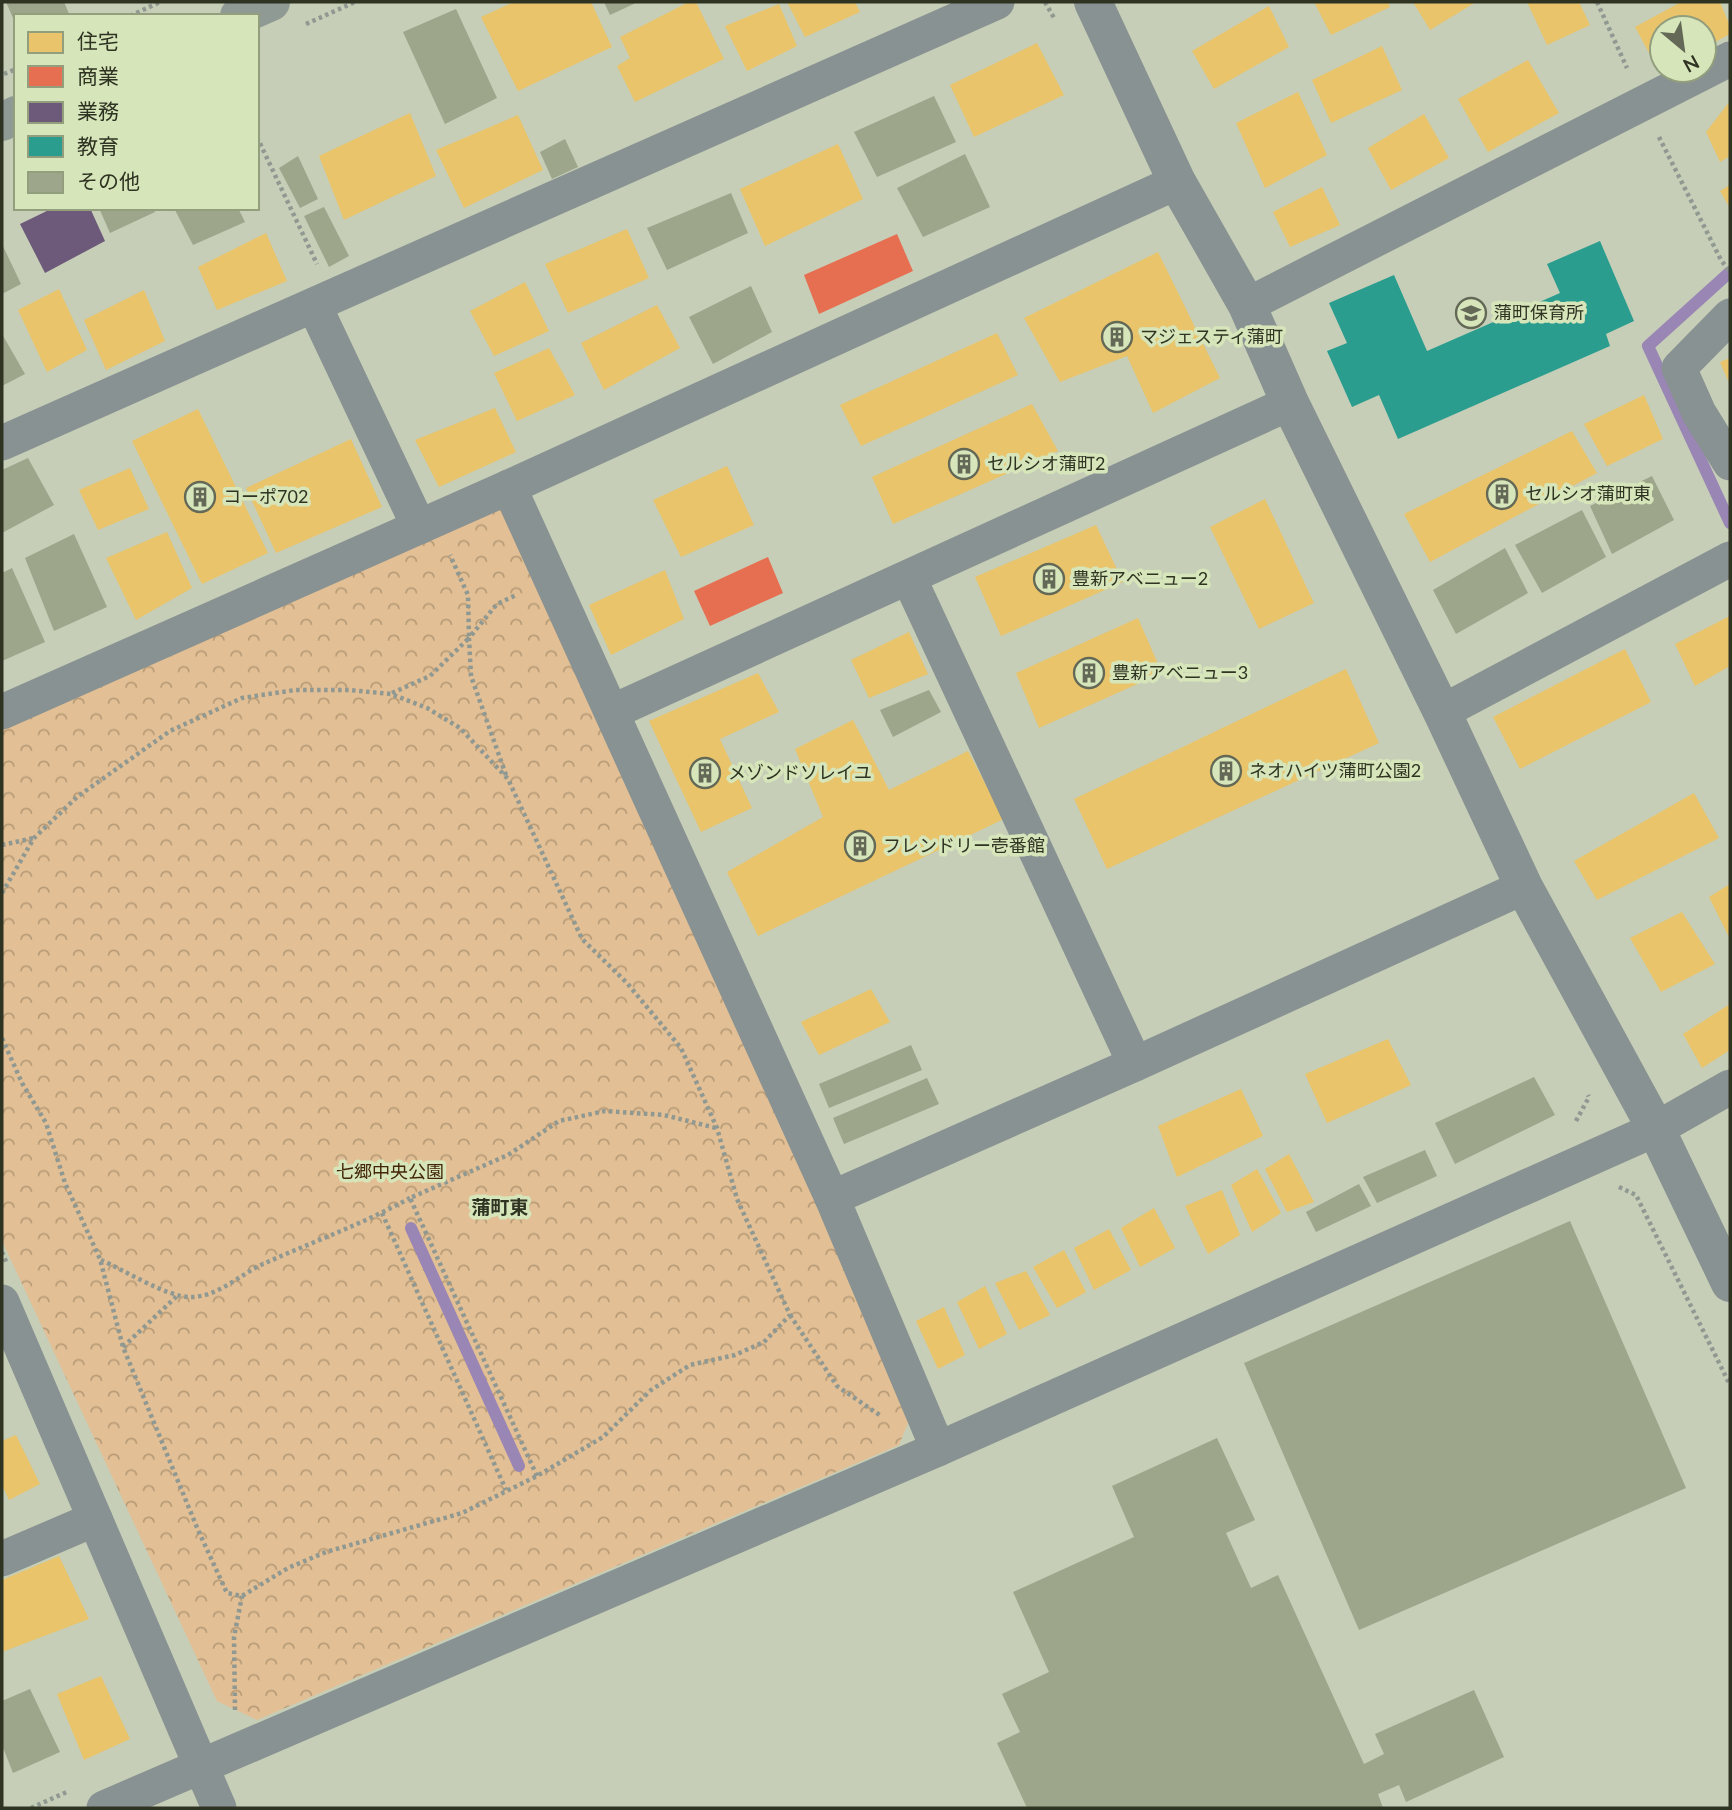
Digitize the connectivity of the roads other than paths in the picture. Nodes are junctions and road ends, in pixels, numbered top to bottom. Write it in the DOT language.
graph roads {
  1 [pos="271,2"];
  2 [pos="997,2"];
  3 [pos="1102,4"];
  4 [pos="244,14"];
  5 [pos="1730,59"];
  6 [pos="1177,182"];
  7 [pos="323,301"];
  8 [pos="1247,305"];
  9 [pos="1730,316"];
  10 [pos="1290,403"];
  11 [pos="2,443"];
  12 [pos="1730,463"];
  13 [pos="509,487"];
  14 [pos="419,527"];
  15 [pos="1730,560"];
  16 [pos="909,578"];
  17 [pos="2,712"];
  18 [pos="612,712"];
  19 [pos="1442,712"];
  20 [pos="1524,887"];
  21 [pos="1135,1064"];
  22 [pos="1730,1087"];
  23 [pos="1656,1129"];
  24 [pos="832,1198"];
  25 [pos="1730,1283"];
  26 [pos="2,1302"];
  27 [pos="938,1449"];
  28 [pos="95,1519"];
  29 [pos="2,1559"];
  30 [pos="200,1766"];
  31 [pos="104,1808"];
  32 [pos="219,1808"];
  1 -- 4 [label="main road"];
  2 -- 7 [label="street"];
  3 -- 6 [label="street"];
  5 -- 8 [label="street"];
  6 -- 8 [label="street"];
  6 -- 13 [label="street"];
  7 -- 11 [label="street"];
  7 -- 14 [label="street"];
  8 -- 10 [label="street"];
  9 -- 12 [label="street"];
  10 -- 16 [label="street"];
  10 -- 19 [label="street"];
  13 -- 14 [label="street"];
  13 -- 18 [label="street"];
  14 -- 17 [label="street"];
  15 -- 19 [label="street"];
  16 -- 18 [label="street"];
  16 -- 21 [label="street"];
  18 -- 24 [label="street"];
  19 -- 20 [label="street"];
  20 -- 21 [label="street"];
  20 -- 23 [label="street"];
  21 -- 24 [label="street"];
  22 -- 23 [label="street"];
  23 -- 25 [label="street"];
  23 -- 27 [label="street"];
  24 -- 27 [label="street"];
  26 -- 28 [label="street"];
  27 -- 30 [label="street"];
  28 -- 29 [label="street"];
  28 -- 30 [label="street"];
  30 -- 31 [label="street"];
  30 -- 32 [label="street"];
}
